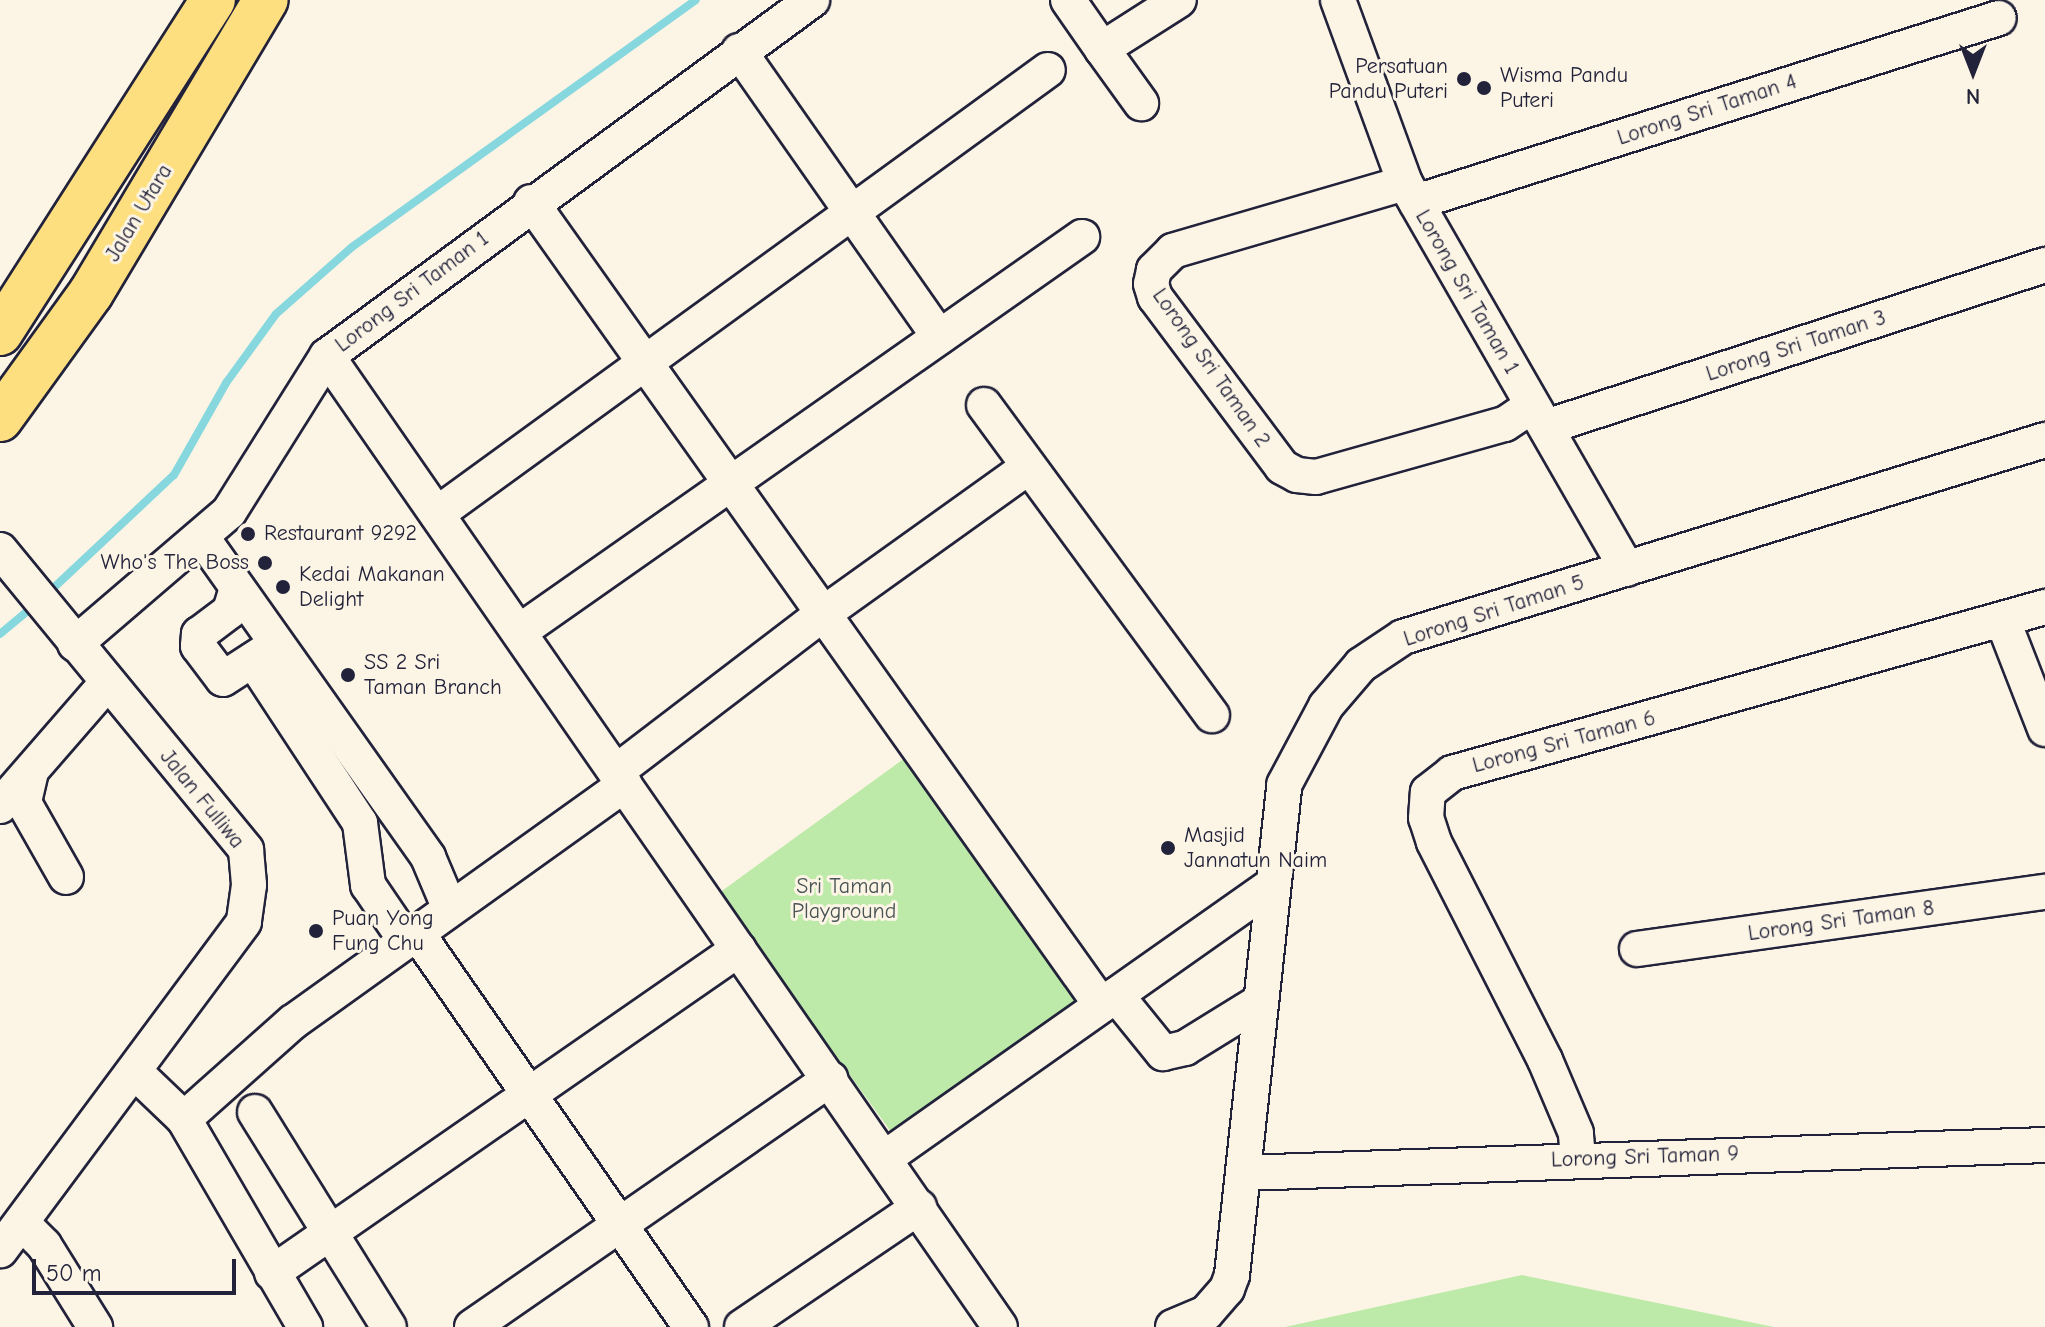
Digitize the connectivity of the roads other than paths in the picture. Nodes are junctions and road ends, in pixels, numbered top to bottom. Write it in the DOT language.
graph roads {
  1 [pos="213,0"];
  2 [pos="266,0"];
  3 [pos="812,0"];
  4 [pos="1068,0"];
  5 [pos="1179,0"];
  6 [pos="1338,0"];
  7 [pos="1999,18"];
  8 [pos="1102,49"];
  9 [pos="739,51"];
  10 [pos="1048,70"];
  11 [pos="1141,103"];
  12 [pos="1411,192"];
  13 [pos="531,202"];
  14 [pos="852,212"];
  15 [pos="1082,237"];
  16 [pos="2045,265"];
  17 [pos="0,333"];
  18 [pos="939,337"];
  19 [pos="327,356"];
  20 [pos="645,363"];
  21 [pos="984,405"];
  22 [pos="1539,417"];
  23 [pos="0,419"];
  24 [pos="2045,440"];
  25 [pos="1028,467"];
  26 [pos="731,484"];
  27 [pos="437,514"];
  28 [pos="203,539"];
  29 [pos="10,563"];
  30 [pos="1627,569"];
  31 [pos="237,588"];
  32 [pos="2045,607"];
  33 [pos="823,614"];
  34 [pos="2003,621"];
  35 [pos="519,632"];
  36 [pos="75,644"];
  37 [pos="264,652"];
  38 [pos="107,683"];
  39 [pos="1212,715"];
  40 [pos="2045,729"];
  41 [pos="30,776"];
  42 [pos="620,778"];
  43 [pos="0,806"];
  44 [pos="66,877"];
  45 [pos="1272,885"];
  46 [pos="2045,892"];
  47 [pos="450,909"];
  48 [pos="411,937"];
  49 [pos="739,949"];
  50 [pos="1637,949"];
  51 [pos="1109,1000"];
  52 [pos="1261,1001"];
  53 [pos="135,1072"];
  54 [pos="830,1079"];
  55 [pos="529,1094"];
  56 [pos="255,1112"];
  57 [pos="184,1119"];
  58 [pos="2045,1145"];
  59 [pos="885,1158"];
  60 [pos="1578,1158"];
  61 [pos="1244,1173"];
  62 [pos="919,1207"];
  63 [pos="23,1224"];
  64 [pos="620,1225"];
  65 [pos="330,1232"];
  66 [pos="0,1250"];
  67 [pos="272,1273"];
  68 [pos="95,1327"];
  69 [pos="305,1327"];
  70 [pos="389,1327"];
  71 [pos="472,1327"];
  72 [pos="691,1327"];
  73 [pos="742,1327"];
  74 [pos="1000,1327"];
  75 [pos="1173,1327"];
  1 -- 17 [label="highway"];
  2 -- 23 [label="highway, Jalan Utara"];
  3 -- 9 [label="street, Lorong Sri Taman 1"];
  4 -- 8 [label="street"];
  5 -- 8 [label="street"];
  6 -- 12 [label="street, Lorong Sri Taman 1"];
  7 -- 12 [label="street, Lorong Sri Taman 4"];
  8 -- 11 [label="street"];
  9 -- 13 [label="street, Lorong Sri Taman 1"];
  9 -- 14 [label="street"];
  10 -- 14 [label="street"];
  12 -- 22 [label="street, Lorong Sri Taman 1"];
  12 -- 22 [label="street, Lorong Sri Taman 2"];
  13 -- 19 [label="street, Lorong Sri Taman 1"];
  13 -- 20 [label="street"];
  14 -- 18 [label="street"];
  14 -- 20 [label="street"];
  15 -- 18 [label="street"];
  16 -- 22 [label="street, Lorong Sri Taman 3"];
  18 -- 26 [label="street"];
  19 -- 27 [label="street"];
  19 -- 28 [label="street, Lorong Sri Taman 1"];
  20 -- 26 [label="street"];
  20 -- 27 [label="street"];
  21 -- 25 [label="street"];
  22 -- 30 [label="street, Lorong Sri Taman 1"];
  24 -- 30 [label="street, Lorong Sri Taman 5"];
  25 -- 33 [label="street"];
  25 -- 39 [label="street"];
  26 -- 33 [label="street"];
  26 -- 35 [label="street"];
  27 -- 35 [label="street"];
  28 -- 31 [label="street"];
  28 -- 36 [label="street, Lorong Sri Taman 1"];
  29 -- 36 [label="street, Jalan Fulliwa"];
  30 -- 45 [label="street, Lorong Sri Taman 5"];
  31 -- 37 [label="street"];
  31 -- 37 [label="street"];
  32 -- 34 [label="street, Lorong Sri Taman 6"];
  33 -- 42 [label="street"];
  33 -- 51 [label="street"];
  34 -- 40 [label="street"];
  34 -- 60 [label="street, Lorong Sri Taman 6"];
  35 -- 42 [label="street"];
  36 -- 38 [label="street, Jalan Fulliwa"];
  37 -- 47 [label="street"];
  37 -- 48 [label="street"];
  38 -- 41 [label="street"];
  38 -- 53 [label="street, Jalan Fulliwa"];
  41 -- 43 [label="street"];
  41 -- 44 [label="street"];
  42 -- 47 [label="street"];
  42 -- 49 [label="street"];
  45 -- 51 [label="street"];
  45 -- 52 [label="street, Lorong Sri Taman 5"];
  46 -- 50 [label="street, Lorong Sri Taman 8"];
  47 -- 48 [label="street"];
  48 -- 55 [label="street"];
  48 -- 57 [label="street"];
  49 -- 54 [label="street"];
  49 -- 55 [label="street"];
  51 -- 52 [label="street"];
  51 -- 59 [label="street"];
  52 -- 61 [label="street, Lorong Sri Taman 5"];
  53 -- 57 [label="street"];
  53 -- 63 [label="street, Jalan Fulliwa"];
  54 -- 59 [label="street"];
  54 -- 64 [label="street"];
  55 -- 64 [label="street"];
  55 -- 65 [label="street"];
  56 -- 65 [label="street"];
  57 -- 67 [label="street"];
  58 -- 60 [label="street, Lorong Sri Taman 9"];
  59 -- 62 [label="street"];
  60 -- 61 [label="street, Lorong Sri Taman 9"];
  61 -- 75 [label="street, Lorong Sri Taman 5"];
  62 -- 73 [label="street"];
  62 -- 74 [label="street"];
  63 -- 66 [label="street, Jalan Fulliwa"];
  63 -- 68 [label="street"];
  64 -- 71 [label="street"];
  64 -- 72 [label="street"];
  65 -- 67 [label="street"];
  65 -- 70 [label="street"];
  67 -- 69 [label="street"];
}
